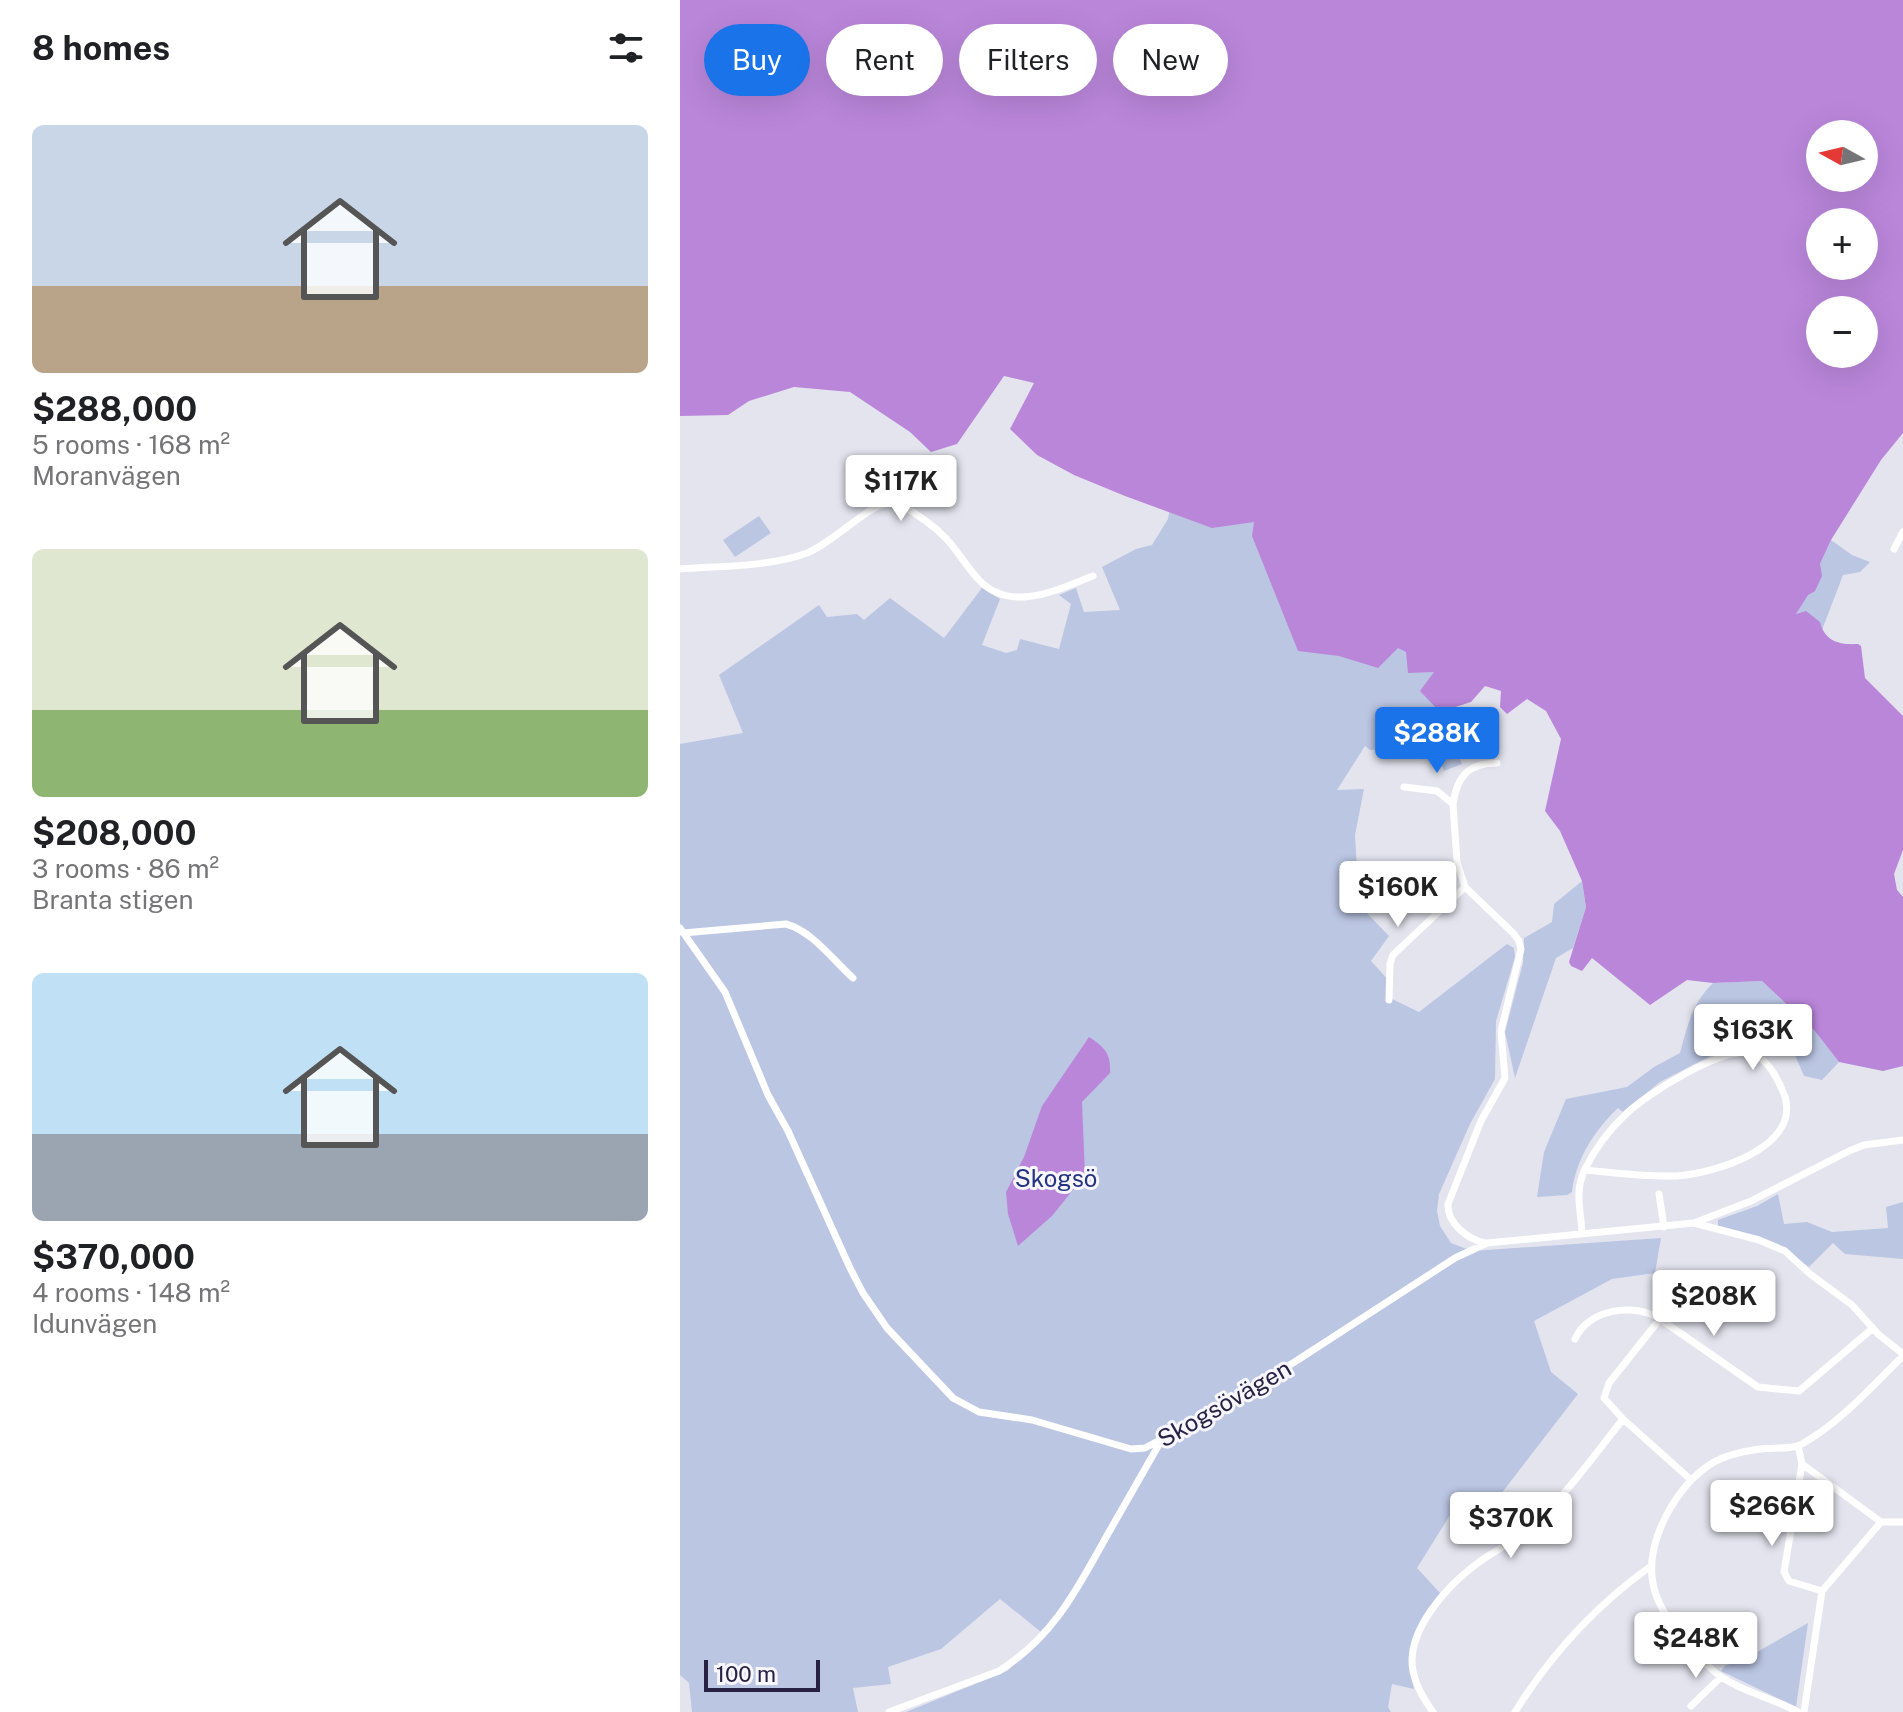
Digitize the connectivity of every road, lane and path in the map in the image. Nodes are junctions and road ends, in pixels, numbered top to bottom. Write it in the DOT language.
graph roads {
  1 [pos="1903,532"];
  2 [pos="1894,549"];
  3 [pos="680,569"];
  4 [pos="1093,576"];
  5 [pos="1497,763"];
  6 [pos="1404,787"];
  7 [pos="1453,804"];
  8 [pos="1465,887"];
  9 [pos="681,930"];
  10 [pos="853,978"];
  11 [pos="1389,1000"];
  12 [pos="1903,1140"];
  13 [pos="1585,1170"];
  14 [pos="1659,1194"];
  15 [pos="1694,1223"];
  16 [pos="1664,1227"];
  17 [pos="1582,1234"];
  18 [pos="1487,1243"];
  19 [pos="1660,1319"];
  20 [pos="1873,1328"];
  21 [pos="1575,1339"];
  22 [pos="1903,1355"];
  23 [pos="1623,1419"];
  24 [pos="1162,1439"];
  25 [pos="1798,1446"];
  26 [pos="1802,1464"];
  27 [pos="1690,1479"];
  28 [pos="1881,1522"];
  29 [pos="1903,1522"];
  30 [pos="1651,1566"];
  31 [pos="1822,1591"];
  32 [pos="1721,1677"];
  33 [pos="1691,1706"];
  34 [pos="889,1712"];
  35 [pos="1433,1712"];
  36 [pos="1515,1712"];
  37 [pos="1801,1712"];
  1 -- 2 [label="street"];
  3 -- 4 [label="street"];
  5 -- 7 [label="street"];
  6 -- 7 [label="street"];
  7 -- 8 [label="street"];
  8 -- 11 [label="street"];
  8 -- 18 [label="street"];
  9 -- 10 [label="street"];
  9 -- 24 [label="street, Skogsövägen"];
  12 -- 15 [label="street, Skogsövägen"];
  13 -- 13 [label="street"];
  13 -- 17 [label="street"];
  14 -- 16 [label="street"];
  15 -- 16 [label="street, Skogsövägen"];
  15 -- 20 [label="street"];
  16 -- 17 [label="street, Skogsövägen"];
  17 -- 18 [label="street, Skogsövägen"];
  18 -- 24 [label="street, Skogsövägen"];
  19 -- 20 [label="street"];
  19 -- 21 [label="street"];
  19 -- 23 [label="street"];
  20 -- 22 [label="street"];
  22 -- 25 [label="street"];
  23 -- 27 [label="street"];
  23 -- 35 [label="street"];
  24 -- 34 [label="street"];
  25 -- 26 [label="street"];
  25 -- 27 [label="street"];
  26 -- 28 [label="street"];
  26 -- 31 [label="street"];
  27 -- 30 [label="street"];
  28 -- 29 [label="street"];
  28 -- 31 [label="street"];
  30 -- 32 [label="street"];
  30 -- 36 [label="street"];
  31 -- 37 [label="street"];
  32 -- 33 [label="street"];
  32 -- 37 [label="street"];
}
